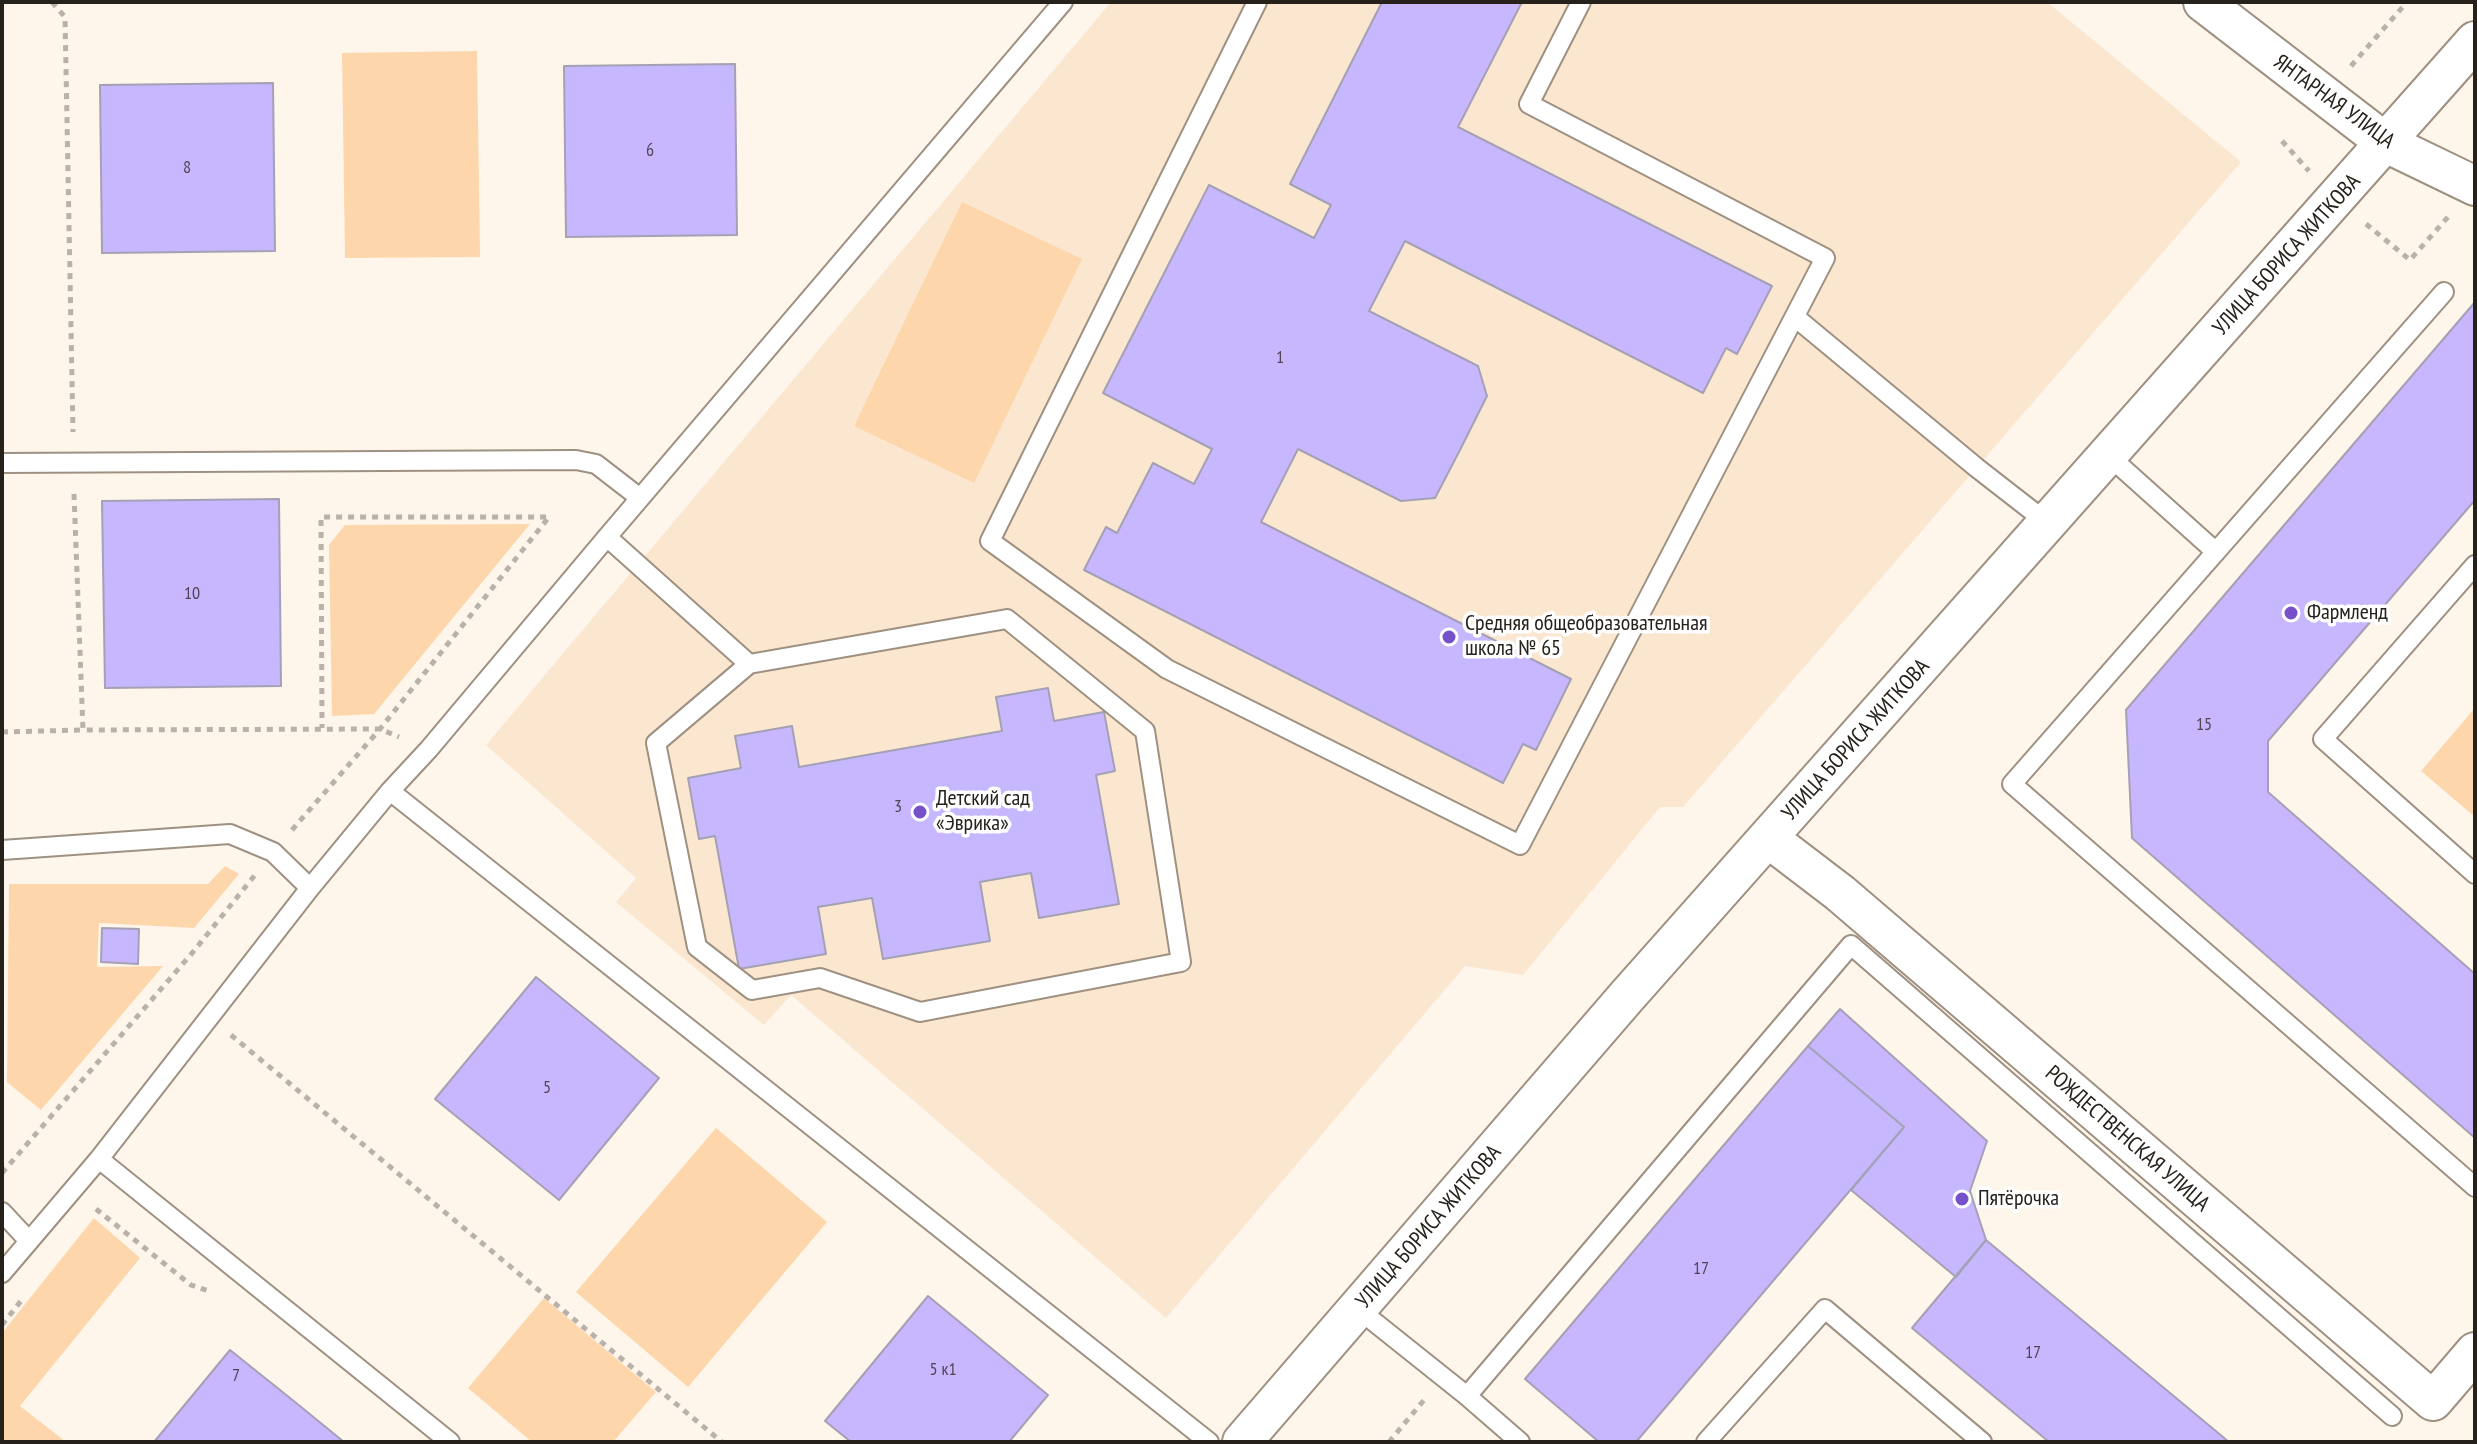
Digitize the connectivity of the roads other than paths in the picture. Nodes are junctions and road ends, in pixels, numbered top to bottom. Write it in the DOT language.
graph roads {
  1 [pos="1063,2"];
  2 [pos="1257,2"];
  3 [pos="1581,2"];
  4 [pos="2203,2"];
  5 [pos="2475,41"];
  6 [pos="2386,143"];
  7 [pos="2475,186"];
  8 [pos="2444,292"];
  9 [pos="1795,317"];
  10 [pos="2109,456"];
  11 [pos="2,463"];
  12 [pos="640,498"];
  13 [pos="2049,524"];
  14 [pos="607,537"];
  15 [pos="2216,552"];
  16 [pos="2475,565"];
  17 [pos="749,664"];
  18 [pos="390,791"];
  19 [pos="1768,838"];
  20 [pos="2,850"];
  21 [pos="2475,874"];
  22 [pos="310,888"];
  23 [pos="99,1159"];
  24 [pos="2475,1187"];
  25 [pos="2,1212"];
  26 [pos="29,1241"];
  27 [pos="2,1273"];
  28 [pos="1358,1309"];
  29 [pos="2475,1352"];
  30 [pos="1467,1396"];
  31 [pos="2392,1416"];
  32 [pos="450,1442"];
  33 [pos="1209,1442"];
  34 [pos="1242,1442"];
  35 [pos="1520,1442"];
  36 [pos="1706,1442"];
  37 [pos="1982,1442"];
  1 -- 12 [label="lane"];
  2 -- 9 [label="lane"];
  3 -- 9 [label="lane"];
  4 -- 6 [label="street, ЯНТАРНАЯ УЛИЦА"];
  5 -- 6 [label="street, УЛИЦА БОРИСА ЖИТКОВА"];
  6 -- 7 [label="street, ЯНТАРНАЯ УЛИЦА"];
  6 -- 10 [label="street, УЛИЦА БОРИСА ЖИТКОВА"];
  8 -- 15 [label="lane"];
  9 -- 13 [label="lane"];
  10 -- 13 [label="street, УЛИЦА БОРИСА ЖИТКОВА"];
  10 -- 15 [label="lane"];
  11 -- 12 [label="lane"];
  12 -- 14 [label="lane"];
  13 -- 19 [label="street, УЛИЦА БОРИСА ЖИТКОВА"];
  14 -- 17 [label="lane"];
  14 -- 18 [label="lane"];
  15 -- 24 [label="lane"];
  16 -- 21 [label="lane"];
  17 -- 17 [label="lane"];
  18 -- 22 [label="lane"];
  18 -- 33 [label="lane"];
  19 -- 28 [label="street, УЛИЦА БОРИСА ЖИТКОВА"];
  19 -- 29 [label="street, РОЖДЕСТВЕНСКАЯ УЛИЦА"];
  20 -- 22 [label="lane"];
  22 -- 23 [label="lane"];
  23 -- 26 [label="lane"];
  23 -- 32 [label="lane"];
  25 -- 26 [label="lane"];
  26 -- 27 [label="lane"];
  28 -- 30 [label="lane"];
  28 -- 34 [label="street, УЛИЦА БОРИСА ЖИТКОВА"];
  30 -- 31 [label="lane"];
  30 -- 35 [label="lane"];
  36 -- 37 [label="lane"];
}
